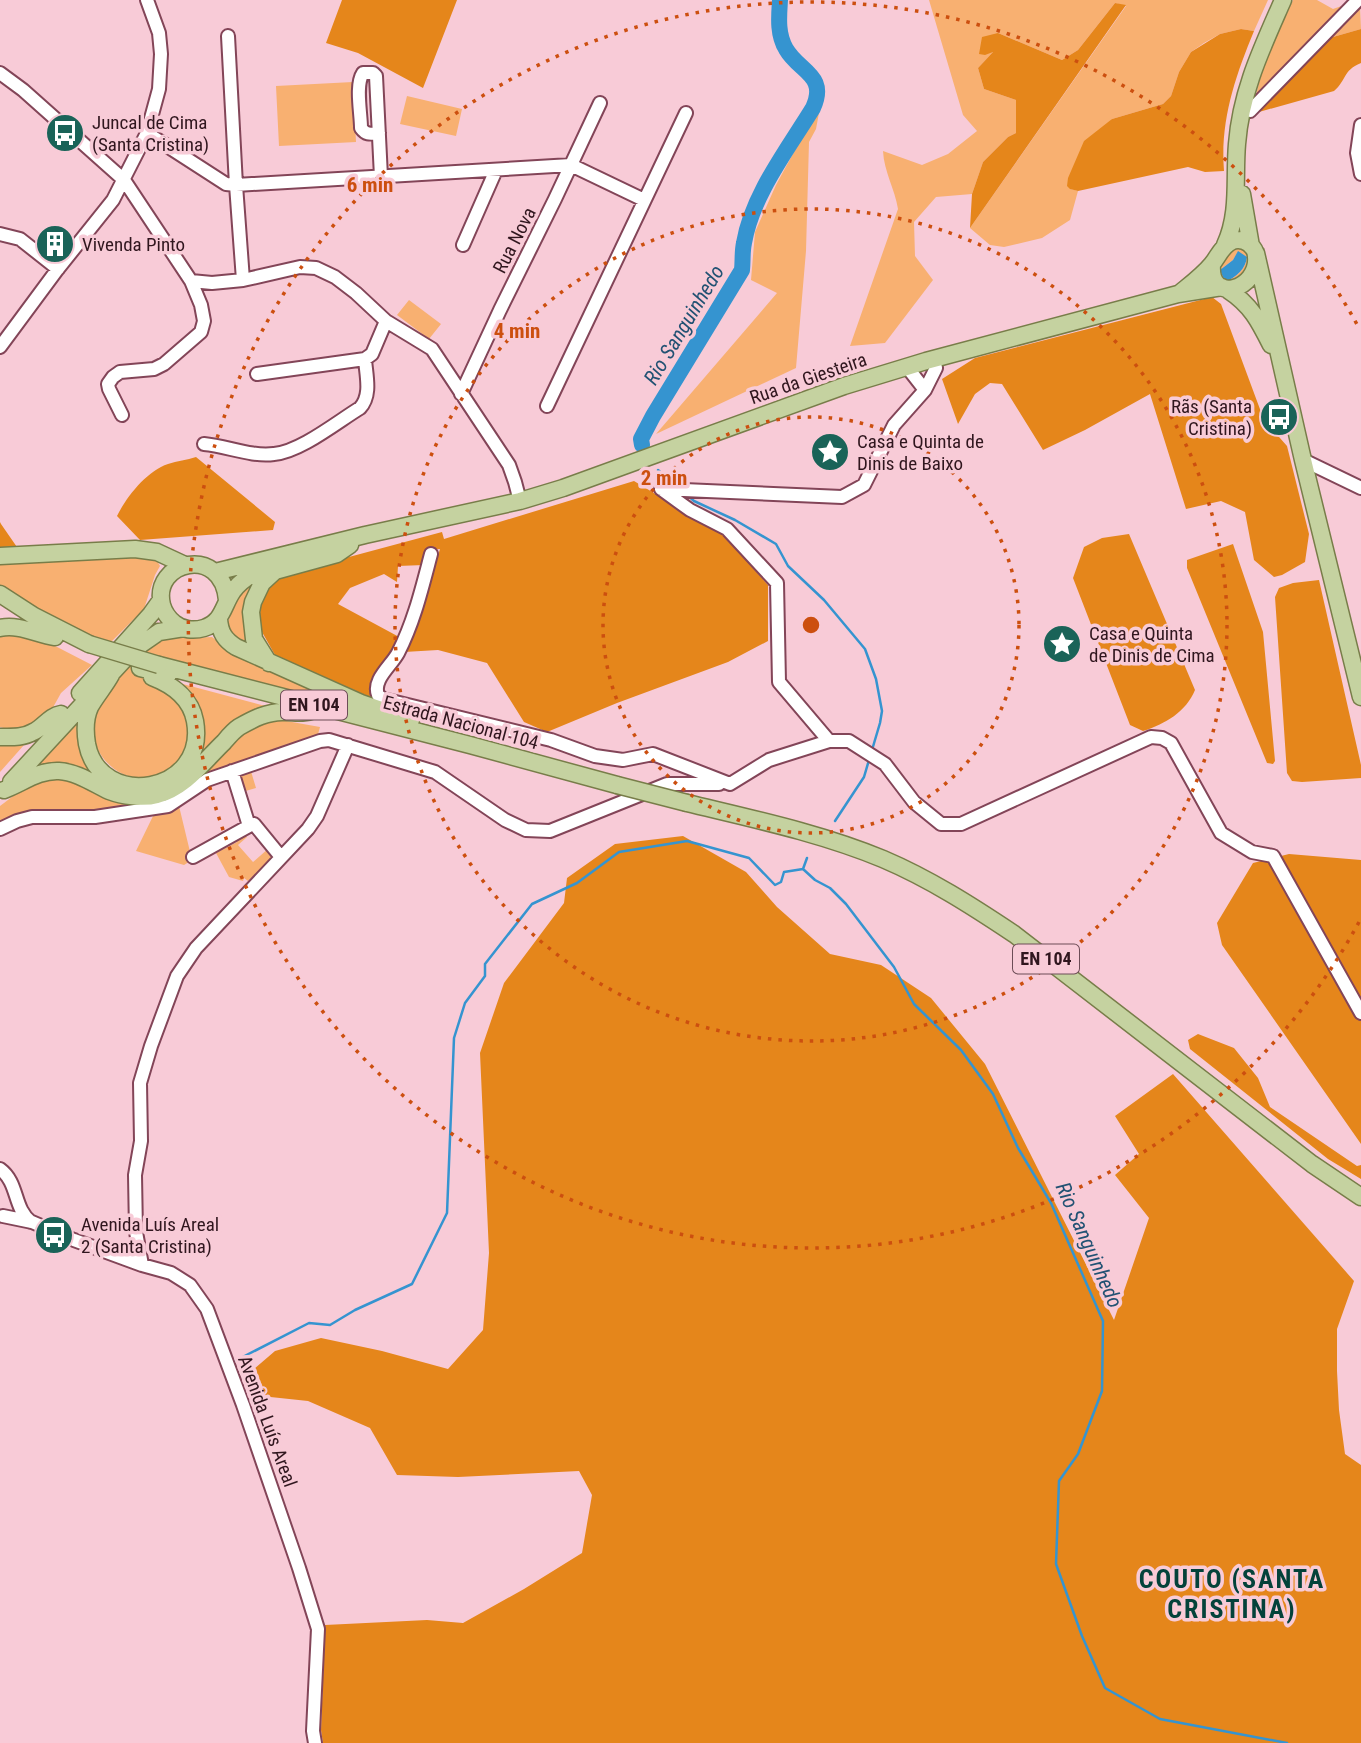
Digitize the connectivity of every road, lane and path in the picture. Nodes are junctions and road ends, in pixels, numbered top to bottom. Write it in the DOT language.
graph roads {
  1 [pos="147,0"];
  2 [pos="1283,0"];
  3 [pos="1358,0"];
  4 [pos="228,36"];
  5 [pos="0,73"];
  6 [pos="600,103"];
  7 [pos="1242,108"];
  8 [pos="686,113"];
  9 [pos="1361,125"];
  10 [pos="147,133"];
  11 [pos="379,133"];
  12 [pos="571,165"];
  13 [pos="1237,167"];
  14 [pos="496,170"];
  15 [pos="1361,174"];
  16 [pos="381,177"];
  17 [pos="124,180"];
  18 [pos="236,186"];
  19 [pos="644,200"];
  20 [pos="0,234"];
  21 [pos="463,245"];
  22 [pos="1225,245"];
  23 [pos="1254,249"];
  24 [pos="1212,265"];
  25 [pos="58,269"];
  26 [pos="243,280"];
  27 [pos="191,281"];
  28 [pos="1225,289"];
  29 [pos="1178,294"];
  30 [pos="386,321"];
  31 [pos="0,347"];
  32 [pos="365,359"];
  33 [pos="933,359"];
  34 [pos="907,367"];
  35 [pos="257,374"];
  36 [pos="1286,383"];
  37 [pos="925,390"];
  38 [pos="461,394"];
  39 [pos="547,406"];
  40 [pos="122,415"];
  41 [pos="204,444"];
  42 [pos="1303,460"];
  43 [pos="1361,488"];
  44 [pos="520,501"];
  45 [pos="456,515"];
  46 [pos="350,545"];
  47 [pos="431,554"];
  48 [pos="0,556"];
  49 [pos="185,565"];
  50 [pos="215,572"];
  51 [pos="0,594"];
  52 [pos="161,600"];
  53 [pos="227,600"];
  54 [pos="0,601"];
  55 [pos="219,619"];
  56 [pos="0,628"];
  57 [pos="184,628"];
  58 [pos="55,637"];
  59 [pos="88,648"];
  60 [pos="269,663"];
  61 [pos="140,668"];
  62 [pos="111,675"];
  63 [pos="1361,697"];
  64 [pos="311,711"];
  65 [pos="61,714"];
  66 [pos="0,737"];
  67 [pos="829,741"];
  68 [pos="348,744"];
  69 [pos="470,745"];
  70 [pos="558,770"];
  71 [pos="232,771"];
  72 [pos="730,784"];
  73 [pos="1,790"];
  74 [pos="255,823"];
  75 [pos="0,829"];
  76 [pos="193,857"];
  77 [pos="281,857"];
  78 [pos="1361,1013"];
  79 [pos="0,1169"];
  80 [pos="15,1192"];
  81 [pos="1361,1197"];
  82 [pos="1,1218"];
  83 [pos="32,1222"];
  84 [pos="142,1265"];
  85 [pos="314,1743"];
  1 -- 10 [label="street"];
  2 -- 7 [label="main road"];
  3 -- 7 [label="street"];
  4 -- 18 [label="street"];
  5 -- 17 [label="street"];
  6 -- 12 [label="street, Rua Nova"];
  7 -- 13 [label="main road"];
  8 -- 19 [label="street"];
  9 -- 15 [label="street"];
  10 -- 17 [label="street"];
  10 -- 18 [label="street"];
  11 -- 16 [label="street"];
  12 -- 14 [label="street"];
  12 -- 19 [label="street"];
  12 -- 38 [label="street, Rua Nova"];
  13 -- 22 [label="main road"];
  13 -- 23 [label="main road"];
  14 -- 16 [label="street"];
  14 -- 21 [label="street"];
  16 -- 18 [label="street"];
  17 -- 25 [label="street"];
  17 -- 27 [label="street"];
  18 -- 26 [label="street"];
  19 -- 39 [label="street"];
  20 -- 25 [label="street"];
  22 -- 23 [label="main road"];
  22 -- 24 [label="main road"];
  23 -- 28 [label="main road"];
  23 -- 36 [label="main road"];
  24 -- 28 [label="main road"];
  24 -- 29 [label="main road"];
  25 -- 31 [label="street"];
  26 -- 27 [label="street"];
  26 -- 30 [label="street"];
  27 -- 40 [label="street"];
  28 -- 29 [label="main road, Rua da Giesteira"];
  28 -- 36 [label="main road"];
  29 -- 33 [label="main road, Rua da Giesteira"];
  30 -- 32 [label="street"];
  30 -- 38 [label="street"];
  32 -- 35 [label="street"];
  32 -- 41 [label="street"];
  33 -- 34 [label="main road, Rua da Giesteira"];
  33 -- 37 [label="street"];
  34 -- 37 [label="street"];
  34 -- 44 [label="main road, Rua da Giesteira"];
  36 -- 42 [label="main road"];
  37 -- 67 [label="street"];
  38 -- 44 [label="street"];
  42 -- 43 [label="street"];
  42 -- 63 [label="main road"];
  44 -- 45 [label="main road, Rua da Giesteira"];
  45 -- 46 [label="main road"];
  45 -- 50 [label="main road"];
  46 -- 53 [label="main road"];
  46 -- 60 [label="main road"];
  47 -- 72 [label="street"];
  48 -- 49 [label="main road"];
  49 -- 50 [label="main road"];
  49 -- 52 [label="main road"];
  50 -- 53 [label="main road"];
  51 -- 59 [label="main road, Estrada Nacional 104 / EN 104"];
  52 -- 57 [label="main road"];
  52 -- 65 [label="main road"];
  53 -- 55 [label="main road"];
  54 -- 58 [label="main road, Estrada Nacional 104 / EN 104"];
  55 -- 57 [label="main road"];
  55 -- 60 [label="main road"];
  56 -- 58 [label="main road"];
  57 -- 62 [label="main road"];
  58 -- 59 [label="main road, Estrada Nacional 104 / EN 104"];
  59 -- 61 [label="main road, Estrada Nacional 104 / EN 104"];
  59 -- 69 [label="main road, Estrada Nacional 104 / EN 104, bridge"];
  60 -- 69 [label="main road"];
  61 -- 62 [label="main road"];
  61 -- 64 [label="main road, Estrada Nacional 104 / EN 104"];
  62 -- 73 [label="main road"];
  64 -- 70 [label="main road, Estrada Nacional 104 / EN 104"];
  64 -- 73 [label="main road"];
  65 -- 66 [label="main road"];
  65 -- 73 [label="main road"];
  67 -- 72 [label="street"];
  67 -- 78 [label="street"];
  68 -- 71 [label="street"];
  68 -- 72 [label="street"];
  68 -- 77 [label="street"];
  69 -- 70 [label="main road, Estrada Nacional 104 / EN 104"];
  70 -- 81 [label="main road, EN 104, bridge"];
  71 -- 74 [label="street"];
  71 -- 75 [label="street"];
  74 -- 76 [label="street"];
  74 -- 77 [label="street"];
  77 -- 84 [label="street"];
  79 -- 80 [label="street"];
  80 -- 82 [label="street"];
  80 -- 83 [label="street"];
  82 -- 83 [label="street, Avenida Luís Areal"];
  83 -- 84 [label="street, Avenida Luís Areal"];
  84 -- 85 [label="street, Avenida Luís Areal"];
}
